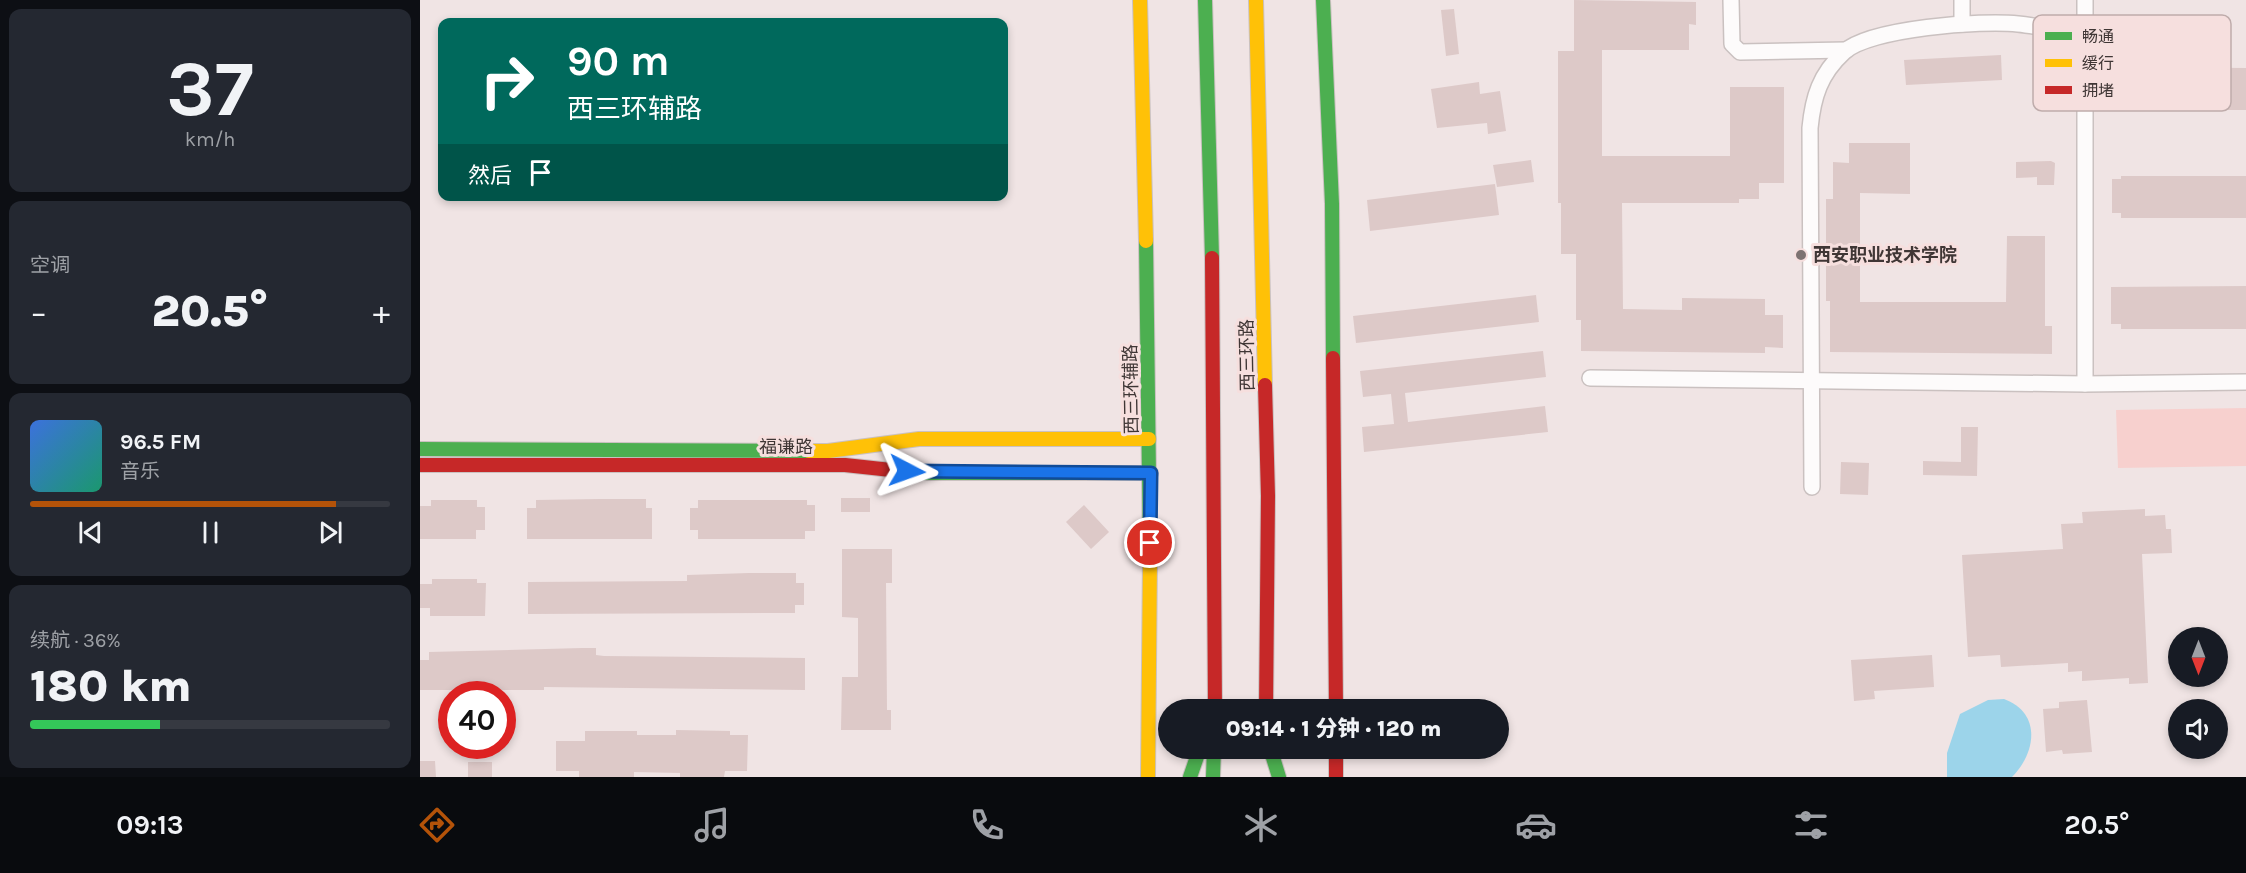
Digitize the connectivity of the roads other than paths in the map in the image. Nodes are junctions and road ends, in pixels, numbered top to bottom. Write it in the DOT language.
graph roads {
  1 [pos="1140,0"];
  2 [pos="1205,0"];
  3 [pos="1256,0"];
  4 [pos="1323,0"];
  5 [pos="1731,0"];
  6 [pos="1962,0"];
  7 [pos="1962,24"];
  8 [pos="2033,27"];
  9 [pos="1846,50"];
  10 [pos="2085,111"];
  11 [pos="1590,378"];
  12 [pos="1811,381"];
  13 [pos="2246,382"];
  14 [pos="2085,384"];
  15 [pos="1149,439"];
  16 [pos="420,449"];
  17 [pos="420,465"];
  18 [pos="1151,473"];
  19 [pos="1812,487"];
  20 [pos="1214,699"];
  21 [pos="1266,699"];
  22 [pos="1336,699"];
  23 [pos="1196,759"];
  24 [pos="1214,759"];
  25 [pos="1267,759"];
  26 [pos="1272,759"];
  27 [pos="1336,759"];
  28 [pos="1148,777"];
  29 [pos="1190,777"];
  30 [pos="1214,777"];
  31 [pos="1265,777"];
  32 [pos="1279,777"];
  33 [pos="1336,777"];
  1 -- 15 [label="main road, 西三环辅路"];
  2 -- 20 [label="main road, 西三环路"];
  3 -- 21 [label="main road, 西三环路"];
  4 -- 22 [label="main road"];
  5 -- 9 [label="street"];
  6 -- 7 [label="street"];
  7 -- 8 [label="street"];
  7 -- 9 [label="street"];
  9 -- 12 [label="street"];
  10 -- 14 [label="street"];
  11 -- 12 [label="street"];
  12 -- 14 [label="street"];
  12 -- 19 [label="street"];
  13 -- 14 [label="street"];
  15 -- 16 [label="main road, 福谦路"];
  15 -- 18 [label="main road, 西三环辅路"];
  17 -- 18 [label="main road, 福谦路"];
  18 -- 28 [label="main road, 西三环辅路"];
  23 -- 29 [label="main road"];
  24 -- 30 [label="main road"];
  25 -- 31 [label="main road"];
  26 -- 32 [label="main road"];
  27 -- 33 [label="main road"];
}
